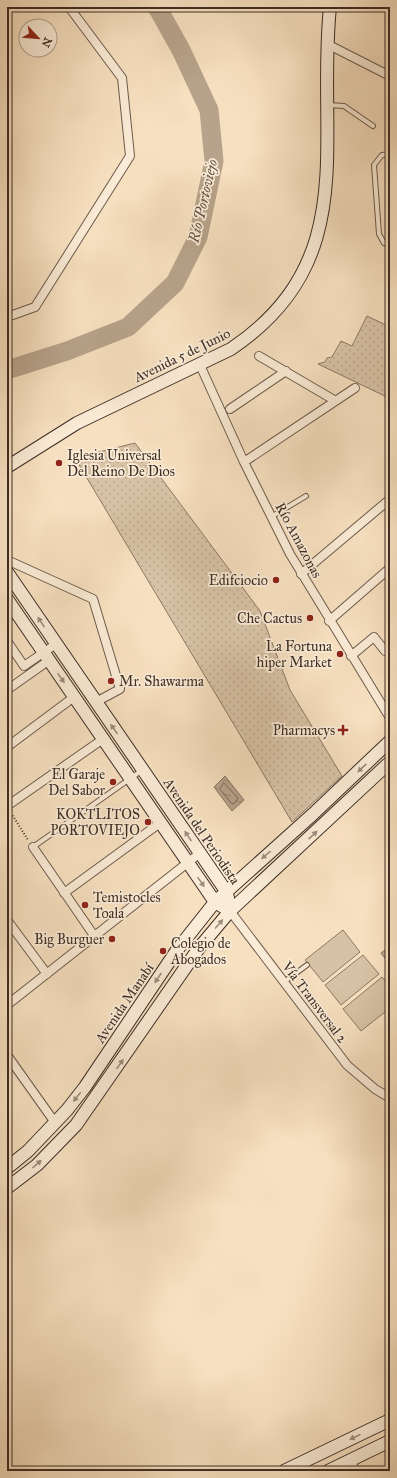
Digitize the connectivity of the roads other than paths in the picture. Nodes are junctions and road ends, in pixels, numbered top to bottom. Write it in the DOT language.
graph roads {
  1 [pos="69,7"];
  2 [pos="330,7"];
  3 [pos="327,44"];
  4 [pos="390,76"];
  5 [pos="326,104"];
  6 [pos="373,126"];
  7 [pos="390,154"];
  8 [pos="390,246"];
  9 [pos="7,317"];
  10 [pos="259,356"];
  11 [pos="200,365"];
  12 [pos="286,371"];
  13 [pos="355,388"];
  14 [pos="334,400"];
  15 [pos="230,409"];
  16 [pos="244,462"];
  17 [pos="7,467"];
  18 [pos="306,496"];
  19 [pos="390,499"];
  20 [pos="271,517"];
  21 [pos="7,560"];
  22 [pos="390,568"];
  23 [pos="7,572"];
  24 [pos="301,574"];
  25 [pos="7,600"];
  26 [pos="329,621"];
  27 [pos="7,641"];
  28 [pos="56,644"];
  29 [pos="385,651"];
  30 [pos="351,656"];
  31 [pos="46,657"];
  32 [pos="7,690"];
  33 [pos="74,698"];
  34 [pos="96,702"];
  35 [pos="390,718"];
  36 [pos="103,739"];
  37 [pos="390,741"];
  38 [pos="7,747"];
  39 [pos="389,762"];
  40 [pos="143,770"];
  41 [pos="130,779"];
  42 [pos="7,807"];
  43 [pos="160,823"];
  44 [pos="33,848"];
  45 [pos="200,853"];
  46 [pos="187,862"];
  47 [pos="226,891"];
  48 [pos="64,893"];
  49 [pos="215,902"];
  50 [pos="230,911"];
  51 [pos="7,920"];
  52 [pos="94,937"];
  53 [pos="308,965"];
  54 [pos="47,974"];
  55 [pos="284,982"];
  56 [pos="7,1005"];
  57 [pos="7,1055"];
  58 [pos="390,1098"];
  59 [pos="56,1124"];
  60 [pos="7,1168"];
  61 [pos="7,1188"];
  62 [pos="390,1420"];
  63 [pos="390,1441"];
  64 [pos="351,1460"];
  65 [pos="284,1471"];
  66 [pos="328,1471"];
  67 [pos="359,1471"];
  1 -- 9 [label="street"];
  2 -- 3 [label="street, Avenida 5 de Junio"];
  3 -- 4 [label="street"];
  3 -- 5 [label="street, Avenida 5 de Junio"];
  5 -- 6 [label="lane"];
  5 -- 11 [label="street, Avenida 5 de Junio"];
  7 -- 8 [label="lane"];
  10 -- 12 [label="street"];
  11 -- 16 [label="street, Río Amazonas"];
  11 -- 17 [label="street, Avenida 5 de Junio"];
  12 -- 14 [label="street"];
  12 -- 15 [label="street"];
  13 -- 14 [label="street"];
  14 -- 16 [label="street"];
  16 -- 20 [label="street, Río Amazonas"];
  18 -- 20 [label="lane"];
  19 -- 24 [label="street"];
  20 -- 24 [label="street, Río Amazonas"];
  21 -- 34 [label="street"];
  22 -- 26 [label="street"];
  28 -- 23 [label="street, Avenida del Periodista, one-way"];
  24 -- 26 [label="street, Río Amazonas"];
  25 -- 31 [label="street, Avenida del Periodista"];
  26 -- 30 [label="street, Río Amazonas"];
  27 -- 31 [label="street"];
  28 -- 31 [label="street"];
  28 -- 34 [label="street, Avenida del Periodista"];
  29 -- 30 [label="street"];
  30 -- 35 [label="street, Río Amazonas"];
  31 -- 32 [label="street"];
  31 -- 33 [label="street, Avenida del Periodista, one-way"];
  33 -- 36 [label="street, Avenida del Periodista"];
  33 -- 38 [label="street"];
  40 -- 34 [label="street, Avenida del Periodista, one-way"];
  36 -- 41 [label="street, Avenida del Periodista"];
  36 -- 42 [label="street"];
  37 -- 47 [label="street, Avenida Manabí, one-way"];
  50 -- 39 [label="street, one-way"];
  40 -- 41 [label="lane"];
  45 -- 40 [label="street, Avenida del Periodista, one-way"];
  41 -- 43 [label="street, Avenida del Periodista"];
  41 -- 44 [label="lane"];
  43 -- 46 [label="street, Avenida del Periodista"];
  43 -- 48 [label="street"];
  44 -- 48 [label="street"];
  45 -- 46 [label="street"];
  45 -- 47 [label="street, Avenida del Periodista"];
  46 -- 49 [label="street, Avenida del Periodista, one-way"];
  46 -- 52 [label="street"];
  47 -- 49 [label="street, Avenida Manabí"];
  47 -- 50 [label="street, Avenida del Periodista"];
  48 -- 52 [label="street"];
  49 -- 50 [label="street, Avenida del Periodista"];
  49 -- 59 [label="street, Avenida Manabí, one-way"];
  50 -- 55 [label="street, Vía Transversal 2"];
  61 -- 50 [label="street, one-way"];
  51 -- 54 [label="street"];
  52 -- 54 [label="street"];
  53 -- 55 [label="lane"];
  54 -- 56 [label="street"];
  55 -- 58 [label="street, Vía Transversal 2"];
  57 -- 59 [label="street"];
  59 -- 60 [label="street, Avenida Manabí"];
  62 -- 65 [label="street, one-way"];
  63 -- 64 [label="street"];
  64 -- 66 [label="street"];
  64 -- 67 [label="lane"];
}
